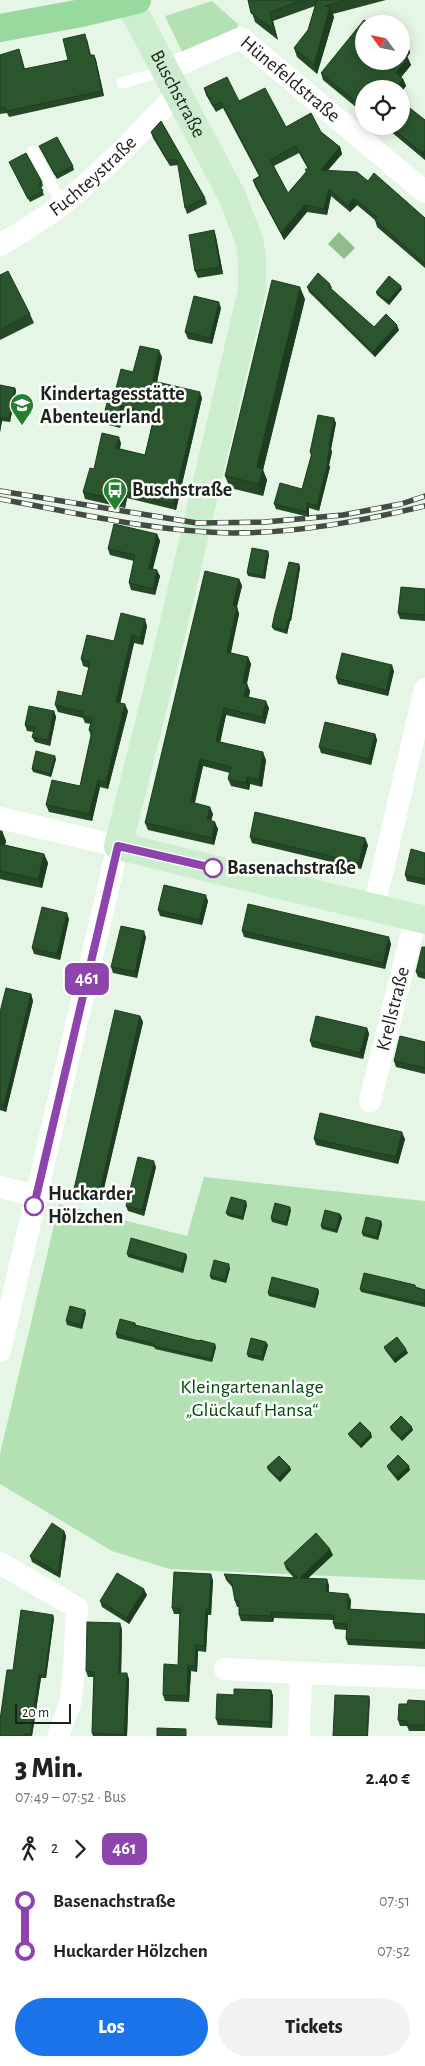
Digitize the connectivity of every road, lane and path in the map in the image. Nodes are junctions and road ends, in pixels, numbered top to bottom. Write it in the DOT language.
graph roads {
  1 [pos="133,1"];
  2 [pos="0,28"];
  3 [pos="122,83"];
  4 [pos="171,83"];
  5 [pos="33,151"];
  6 [pos="425,192"];
  7 [pos="62,204"];
  8 [pos="0,245"];
  9 [pos="425,689"];
  10 [pos="0,818"];
  11 [pos="118,846"];
  12 [pos="374,907"];
  13 [pos="420,918"];
  14 [pos="370,1101"];
  15 [pos="0,1188"];
  16 [pos="36,1196"];
  17 [pos="0,1351"];
  18 [pos="0,1562"];
  19 [pos="225,1669"];
  20 [pos="301,1673"];
  21 [pos="425,1678"];
  22 [pos="59,1736"];
  23 [pos="300,1736"];
  1 -- 2 [label="main road"];
  1 -- 4 [label="street, Buschstraße"];
  3 -- 4 [label="lane"];
  4 -- 6 [label="street, Hünefeldstraße"];
  4 -- 7 [label="street, Fuchteystraße"];
  4 -- 11 [label="street, Buschstraße"];
  5 -- 7 [label="lane"];
  7 -- 8 [label="street, Fuchteystraße"];
  9 -- 12 [label="street"];
  10 -- 11 [label="street"];
  11 -- 12 [label="street"];
  11 -- 16 [label="street, Buschstraße"];
  12 -- 13 [label="street"];
  13 -- 14 [label="street, Krellstraße"];
  15 -- 16 [label="street"];
  16 -- 17 [label="street, Buschstraße"];
  18 -- 22 [label="street"];
  19 -- 20 [label="street"];
  20 -- 21 [label="street"];
  20 -- 23 [label="street"];
}
